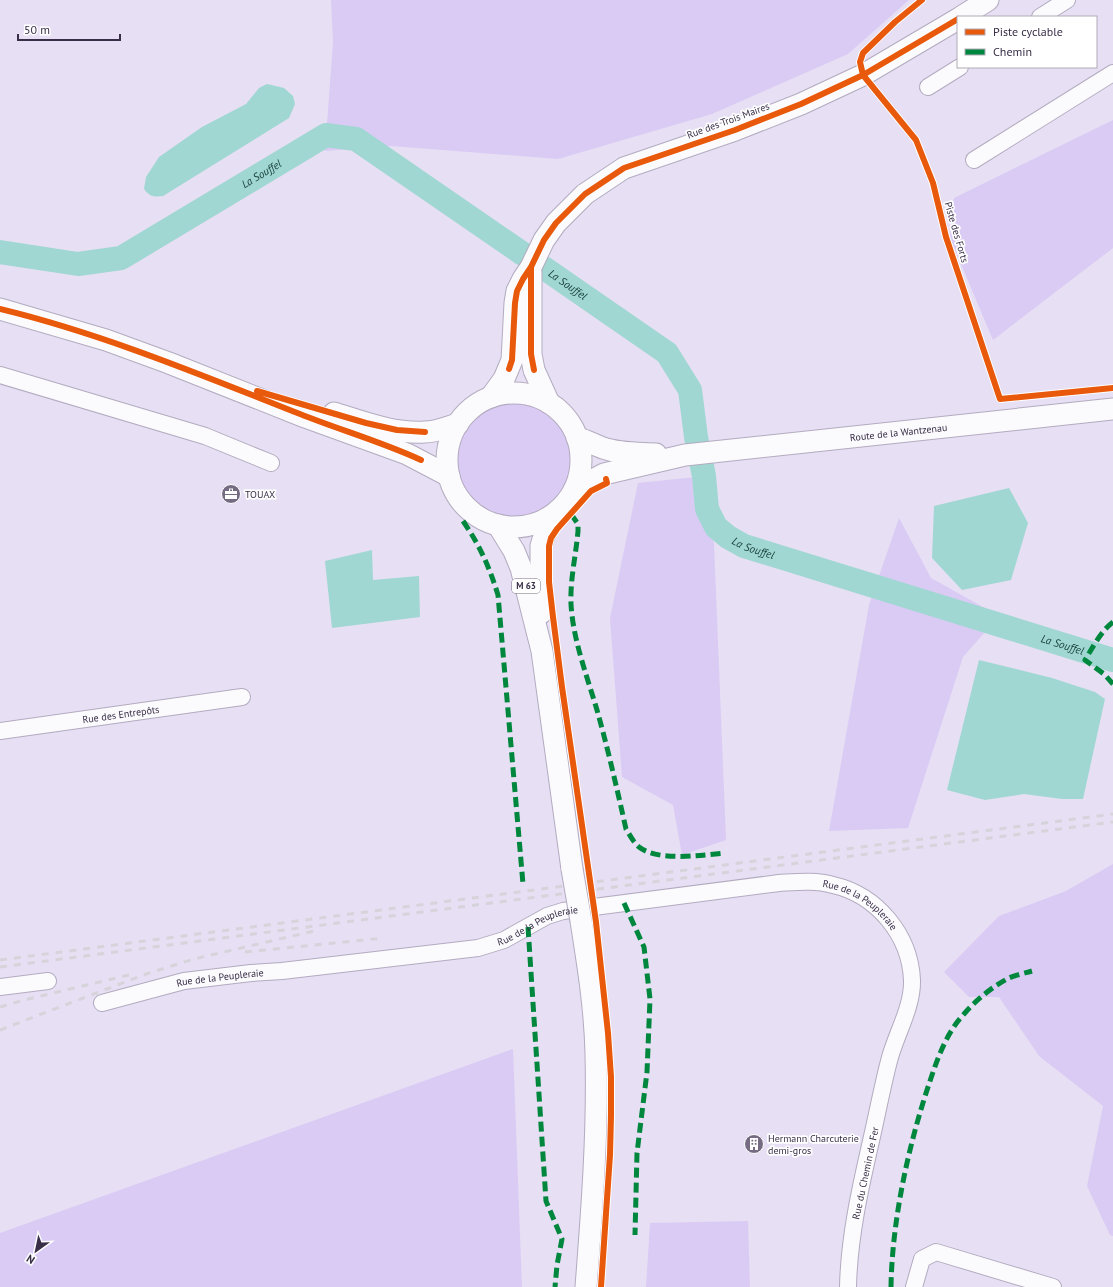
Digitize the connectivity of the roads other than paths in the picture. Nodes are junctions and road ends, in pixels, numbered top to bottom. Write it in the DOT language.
graph roads {
  1 [pos="988,0"];
  2 [pos="1067,0"];
  3 [pos="963,16"];
  4 [pos="1042,16"];
  5 [pos="957,20"];
  6 [pos="958,68"];
  7 [pos="1113,73"];
  8 [pos="928,87"];
  9 [pos="974,160"];
  10 [pos="531,267"];
  11 [pos="0,309"];
  12 [pos="0,376"];
  13 [pos="203,376"];
  14 [pos="491,397"];
  15 [pos="549,403"];
  16 [pos="1113,409"];
  17 [pos="458,424"];
  18 [pos="577,438"];
  19 [pos="695,453"];
  20 [pos="271,463"];
  21 [pos="449,476"];
  22 [pos="574,490"];
  23 [pos="547,519"];
  24 [pos="498,525"];
  25 [pos="542,651"];
  26 [pos="242,698"];
  27 [pos="0,731"];
  28 [pos="48,981"];
  29 [pos="0,987"];
  30 [pos="102,1003"];
  31 [pos="889,1060"];
  32 [pos="586,1287"];
  33 [pos="848,1287"];
  34 [pos="914,1287"];
  35 [pos="1053,1287"];
  1 -- 3 [label="main road"];
  2 -- 4 [label="street"];
  5 -- 10 [label="main road, Rue des Trois Maires"];
  6 -- 8 [label="street"];
  7 -- 9 [label="street"];
  10 -- 14 [label="main road, Rue des Trois Maires"];
  10 -- 15 [label="main road, Rue des Trois Maires"];
  11 -- 13 [label="main road"];
  12 -- 20 [label="street"];
  13 -- 17 [label="main road"];
  13 -- 21 [label="main road"];
  14 -- 15 [label="main road"];
  14 -- 17 [label="main road"];
  15 -- 18 [label="main road"];
  16 -- 19 [label="main road, Route de la Wantzenau"];
  17 -- 21 [label="main road"];
  18 -- 19 [label="main road, Route de la Wantzenau"];
  18 -- 22 [label="main road"];
  19 -- 22 [label="main road, Route de la Wantzenau"];
  21 -- 24 [label="main road"];
  22 -- 23 [label="main road"];
  23 -- 24 [label="main road"];
  23 -- 25 [label="main road, M 63"];
  24 -- 25 [label="main road, M 63"];
  25 -- 32 [label="main road, M 63, bridge"];
  26 -- 27 [label="street, Rue des Entrepôts"];
  28 -- 29 [label="street"];
  30 -- 31 [label="street, Rue de la Peupleraie"];
  31 -- 33 [label="street, Rue du Chemin de Fer"];
  34 -- 35 [label="street"];
}
